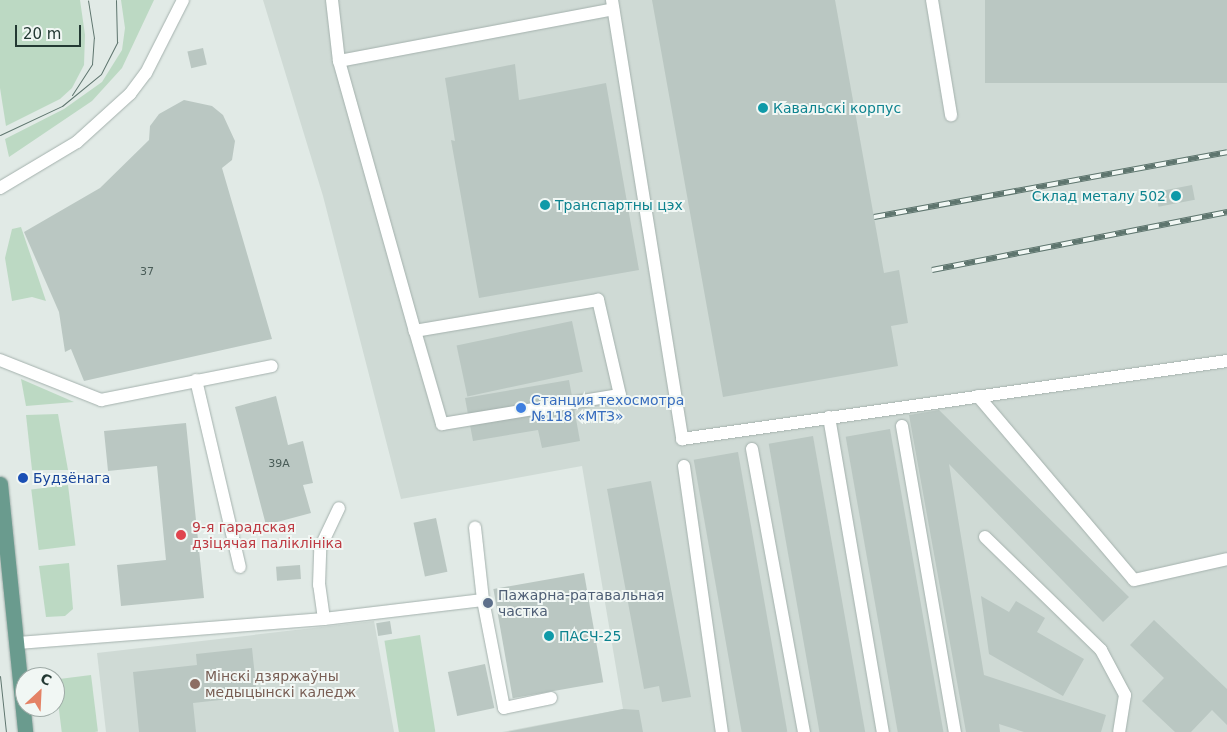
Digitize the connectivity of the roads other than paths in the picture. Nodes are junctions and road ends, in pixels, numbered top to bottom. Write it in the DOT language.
graph roads {
  1 [pos="183,0"];
  2 [pos="332,0"];
  3 [pos="932,0"];
  4 [pos="612,4"];
  5 [pos="339,61"];
  6 [pos="951,115"];
  7 [pos="0,188"];
  8 [pos="416,331"];
  9 [pos="0,360"];
  10 [pos="1227,361"];
  11 [pos="272,366"];
  12 [pos="196,380"];
  13 [pos="978,396"];
  14 [pos="829,418"];
  15 [pos="902,426"];
  16 [pos="752,449"];
  17 [pos="684,466"];
  18 [pos="0,484"];
  19 [pos="339,508"];
  20 [pos="474,527"];
  21 [pos="985,537"];
  22 [pos="1227,559"];
  23 [pos="240,566"];
  24 [pos="483,600"];
  25 [pos="324,619"];
  26 [pos="18,643"];
  27 [pos="551,698"];
  28 [pos="25,732"];
  29 [pos="722,732"];
  30 [pos="804,732"];
  31 [pos="883,732"];
  32 [pos="955,732"];
  33 [pos="1119,732"];
  1 -- 7 [label="lane"];
  2 -- 5 [label="lane"];
  3 -- 6 [label="lane"];
  4 -- 5 [label="lane"];
  4 -- 14 [label="lane"];
  5 -- 8 [label="lane"];
  8 -- 8 [label="lane"];
  9 -- 12 [label="lane"];
  10 -- 13 [label="lane"];
  11 -- 12 [label="lane"];
  12 -- 23 [label="lane"];
  13 -- 14 [label="lane"];
  13 -- 22 [label="lane"];
  14 -- 31 [label="lane"];
  15 -- 32 [label="lane"];
  16 -- 30 [label="lane"];
  17 -- 29 [label="lane"];
  18 -- 26 [label="main road"];
  19 -- 25 [label="lane"];
  20 -- 24 [label="lane"];
  21 -- 33 [label="lane"];
  24 -- 25 [label="lane"];
  24 -- 27 [label="lane"];
  25 -- 26 [label="lane"];
  26 -- 28 [label="main road"];
}
